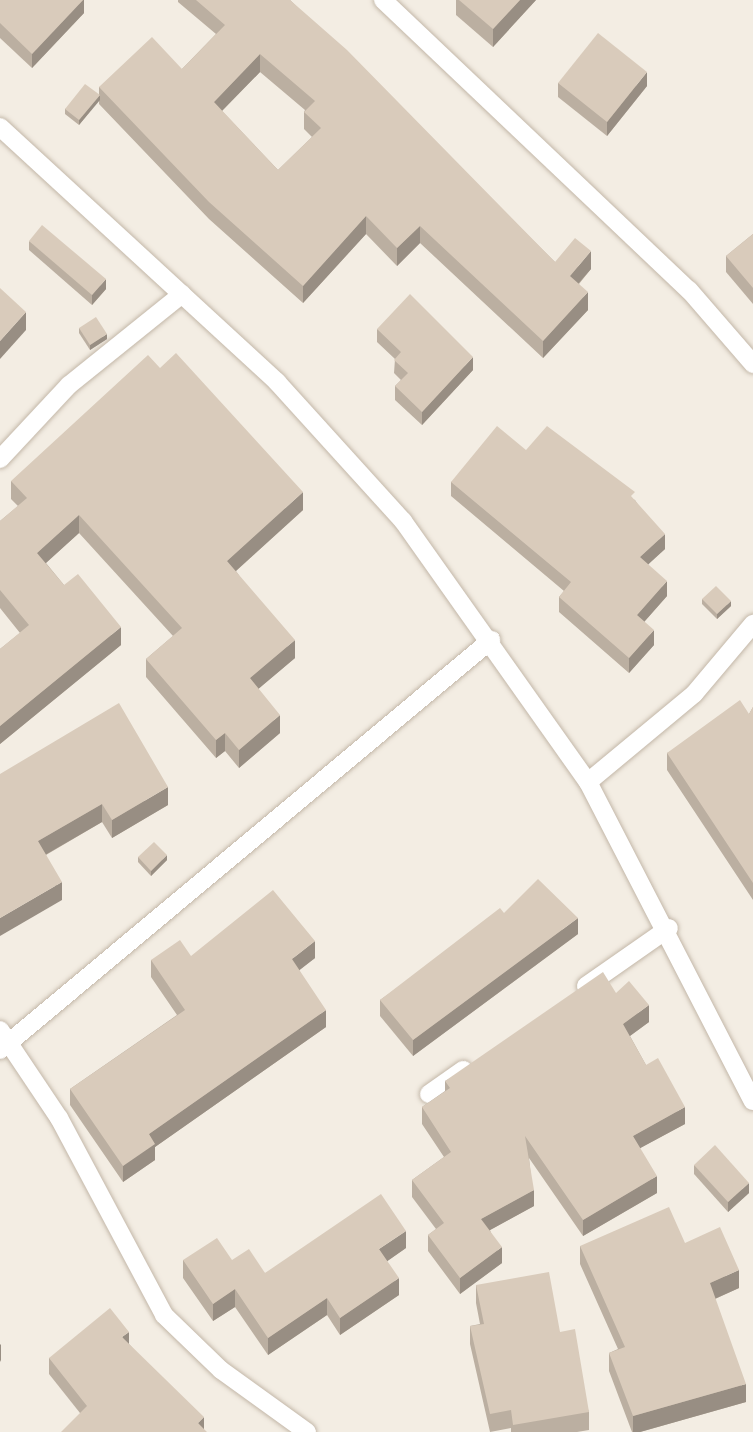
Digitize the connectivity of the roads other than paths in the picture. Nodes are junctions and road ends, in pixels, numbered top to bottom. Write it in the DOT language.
graph roads {
  1 [pos="383,0"];
  2 [pos="0,127"];
  3 [pos="182,294"];
  4 [pos="753,364"];
  5 [pos="0,459"];
  6 [pos="753,624"];
  7 [pos="491,640"];
  8 [pos="588,782"];
  9 [pos="669,928"];
  10 [pos="568,998"];
  11 [pos="3,1041"];
  12 [pos="480,1059"];
  13 [pos="429,1094"];
  14 [pos="753,1101"];
  15 [pos="307,1432"];
  1 -- 4 [label="street"];
  2 -- 3 [label="street"];
  3 -- 5 [label="street"];
  3 -- 7 [label="street"];
  6 -- 8 [label="street"];
  7 -- 8 [label="street"];
  7 -- 11 [label="street"];
  8 -- 9 [label="street"];
  9 -- 10 [label="street"];
  9 -- 14 [label="street"];
  11 -- 15 [label="street"];
  12 -- 13 [label="street"];
}
